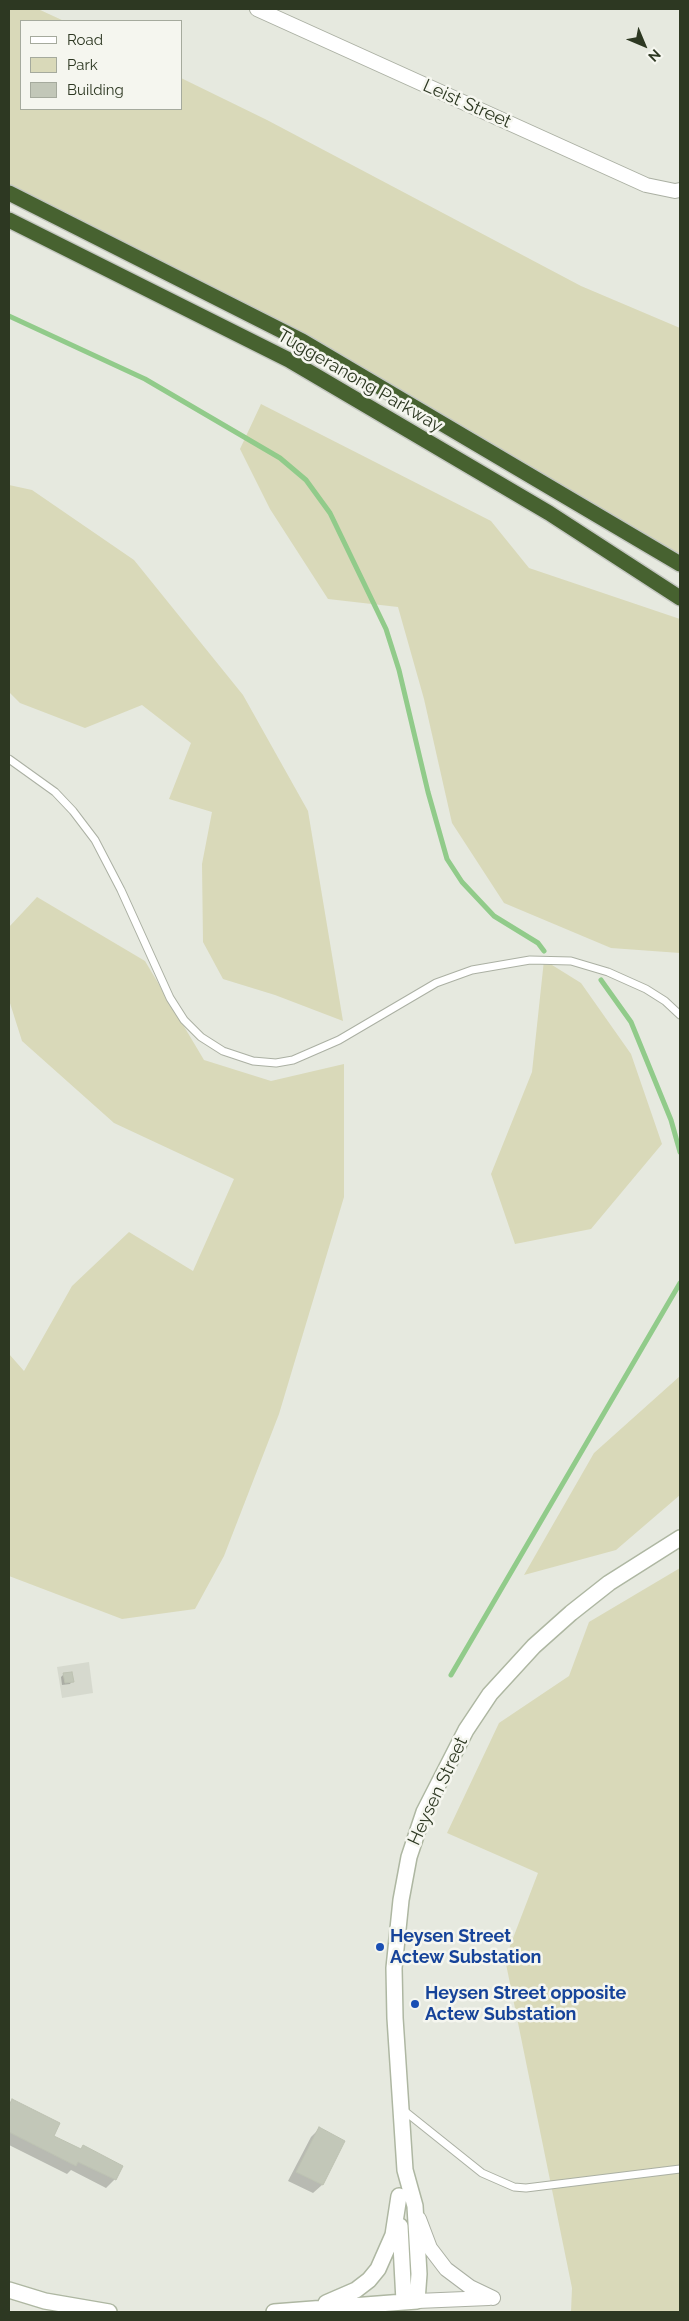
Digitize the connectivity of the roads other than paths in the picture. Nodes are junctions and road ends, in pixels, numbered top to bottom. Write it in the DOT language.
graph roads {
  1 [pos="256,9"];
  2 [pos="680,190"];
  3 [pos="9,193"];
  4 [pos="9,220"];
  5 [pos="680,564"];
  6 [pos="680,598"];
  7 [pos="9,758"];
  8 [pos="680,1015"];
  9 [pos="680,1538"];
  10 [pos="402,2109"];
  11 [pos="680,2168"];
  12 [pos="405,2170"];
  13 [pos="399,2196"];
  14 [pos="415,2206"];
  15 [pos="9,2290"];
  16 [pos="411,2301"];
  17 [pos="290,2311"];
  18 [pos="109,2312"];
  19 [pos="274,2312"];
  1 -- 2 [label="street, Leist Street"];
  3 -- 5 [label="highway, Tuggeranong Parkway"];
  4 -- 6 [label="highway, Tuggeranong Parkway"];
  7 -- 8 [label="lane"];
  9 -- 10 [label="main road, Heysen Street"];
  10 -- 11 [label="lane"];
  10 -- 12 [label="main road, Heysen Street"];
  12 -- 13 [label="main road, Heysen Street"];
  12 -- 14 [label="main road, Heysen Street"];
  13 -- 16 [label="main road, Heysen Street"];
  13 -- 17 [label="main road"];
  14 -- 16 [label="main road, Heysen Street"];
  14 -- 16 [label="street"];
  15 -- 18 [label="main road"];
  16 -- 17 [label="main road"];
  17 -- 19 [label="main road"];
}
